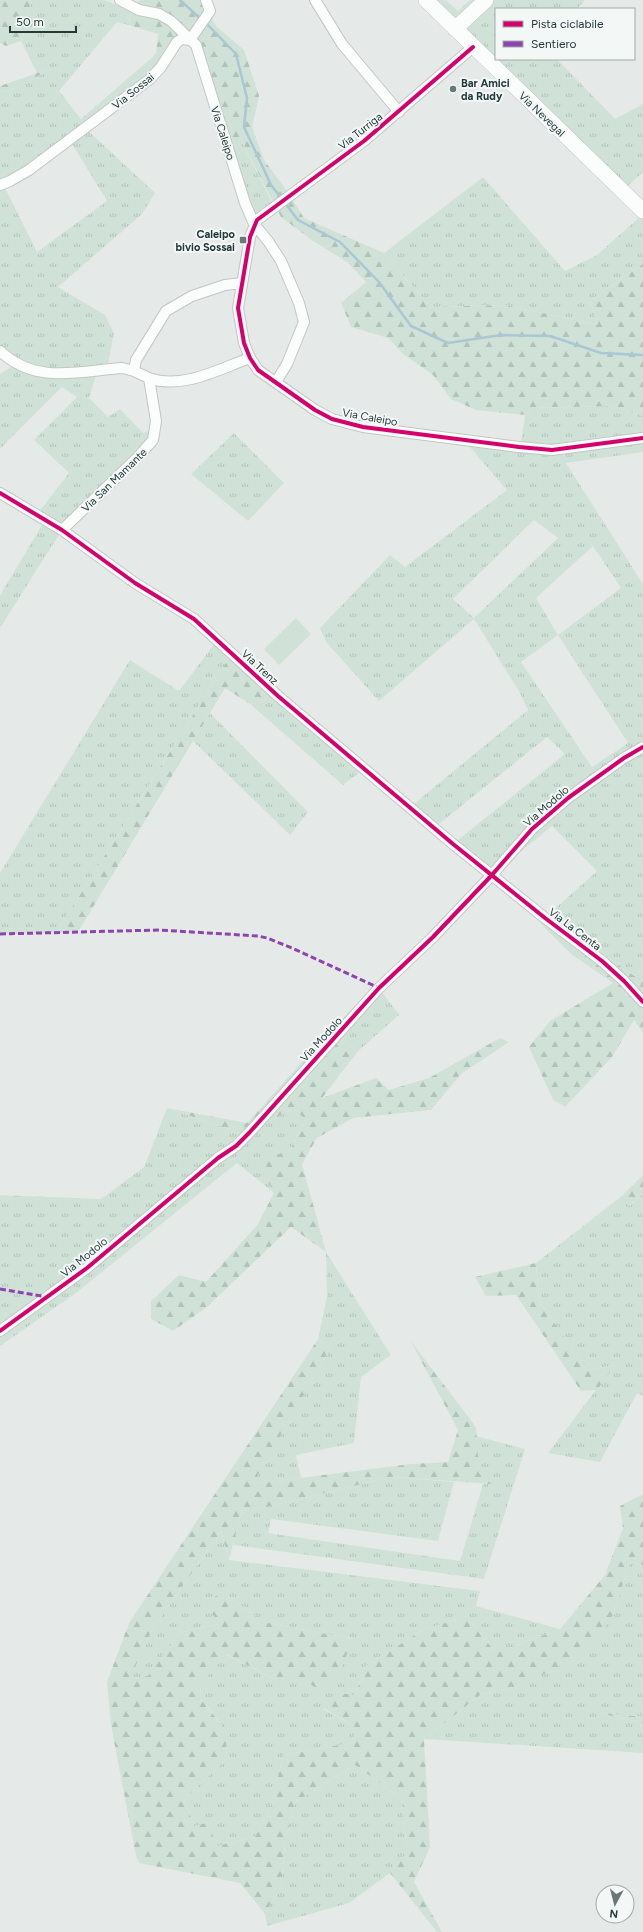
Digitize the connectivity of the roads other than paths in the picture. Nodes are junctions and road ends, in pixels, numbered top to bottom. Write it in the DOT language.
graph roads {
  1 [pos="120,0"];
  2 [pos="206,0"];
  3 [pos="315,0"];
  4 [pos="426,0"];
  5 [pos="486,0"];
  6 [pos="455,29"];
  7 [pos="193,37"];
  8 [pos="473,47"];
  9 [pos="399,112"];
  10 [pos="0,185"];
  11 [pos="643,211"];
  12 [pos="254,224"];
  13 [pos="242,283"];
  14 [pos="0,351"];
  15 [pos="250,358"];
  16 [pos="134,370"];
  17 [pos="149,378"];
  18 [pos="276,382"];
  19 [pos="643,438"];
  20 [pos="0,493"];
  21 [pos="62,530"];
  22 [pos="643,747"];
  23 [pos="491,876"];
  24 [pos="643,1002"];
  25 [pos="0,1331"];
  1 -- 7 [label="street"];
  2 -- 7 [label="street"];
  3 -- 9 [label="street, Via Turriga"];
  4 -- 6 [label="main road, Via Nevegal"];
  5 -- 6 [label="main road"];
  6 -- 8 [label="main road, Via Nevegal"];
  7 -- 10 [label="street, Via Sossai"];
  7 -- 12 [label="street, Via Caleipo"];
  8 -- 9 [label="street, Via Turriga"];
  8 -- 11 [label="main road, Via Nevegal"];
  9 -- 12 [label="street, Via Turriga"];
  12 -- 13 [label="street, Via Caleipo"];
  12 -- 18 [label="street"];
  13 -- 15 [label="street, Via Caleipo"];
  13 -- 16 [label="street"];
  14 -- 16 [label="street"];
  15 -- 17 [label="street"];
  15 -- 18 [label="street, Via Caleipo"];
  16 -- 17 [label="street"];
  17 -- 21 [label="street, Via San Mamante"];
  18 -- 19 [label="street, Via Caleipo"];
  20 -- 21 [label="street, Via Trenz"];
  21 -- 23 [label="street, Via Trenz"];
  22 -- 23 [label="street, Via Modolo"];
  23 -- 24 [label="street, Via La Centa"];
  23 -- 25 [label="street, Via Modolo"];
}
